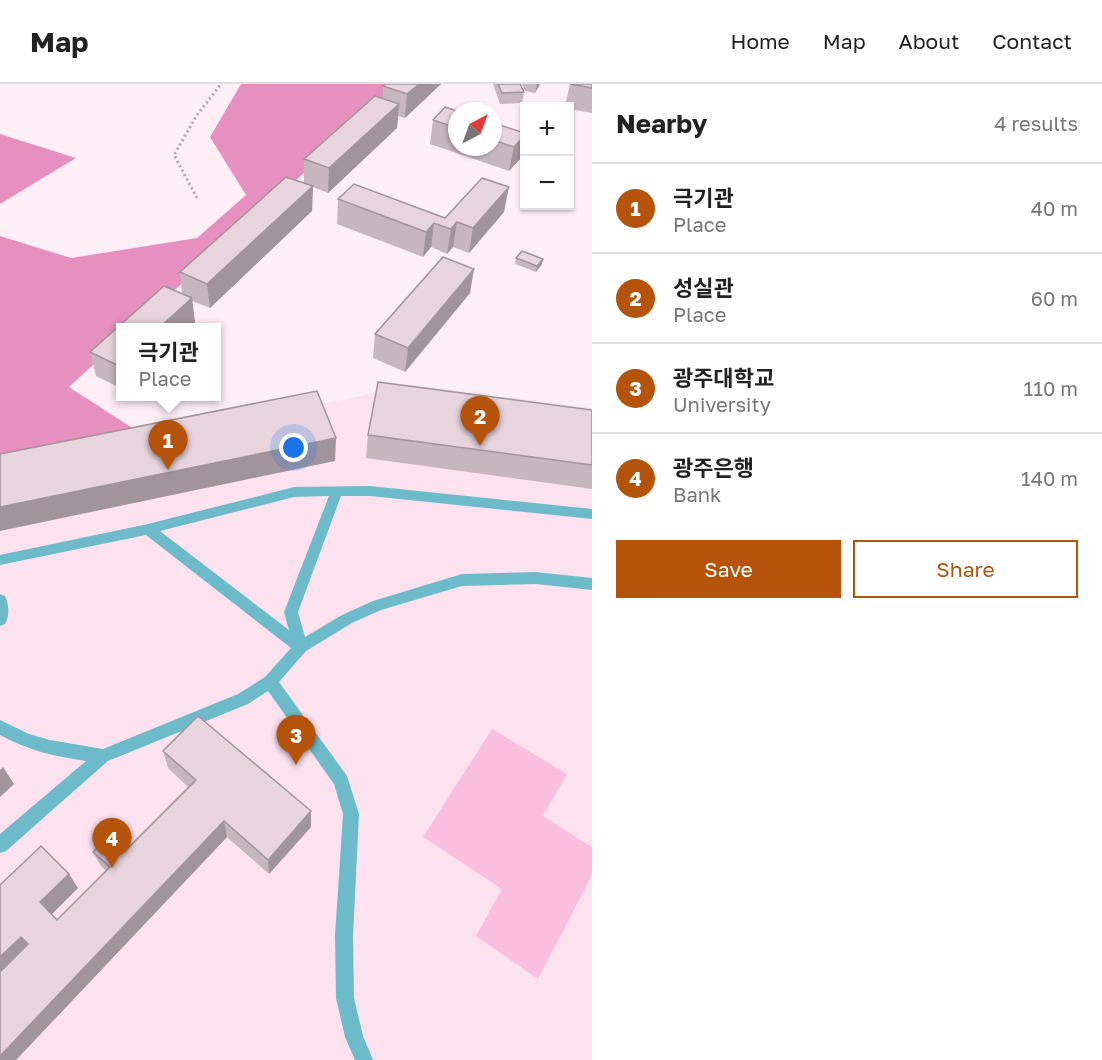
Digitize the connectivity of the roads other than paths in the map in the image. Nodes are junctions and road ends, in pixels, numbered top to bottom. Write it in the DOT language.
graph roads {
  1 [pos="337,491"];
  2 [pos="592,514"];
  3 [pos="148,529"];
  4 [pos="0,560"];
  5 [pos="592,584"];
  6 [pos="0,600"];
  7 [pos="0,620"];
  8 [pos="301,647"];
  9 [pos="270,682"];
  10 [pos="0,727"];
  11 [pos="103,756"];
  12 [pos="0,845"];
  13 [pos="364,1060"];
  1 -- 2 [label="lane"];
  1 -- 3 [label="lane"];
  1 -- 8 [label="lane"];
  3 -- 4 [label="lane"];
  3 -- 8 [label="lane"];
  5 -- 8 [label="lane"];
  6 -- 7 [label="lane"];
  8 -- 9 [label="lane"];
  9 -- 11 [label="lane"];
  9 -- 13 [label="lane"];
  10 -- 11 [label="lane"];
  11 -- 12 [label="lane"];
}
